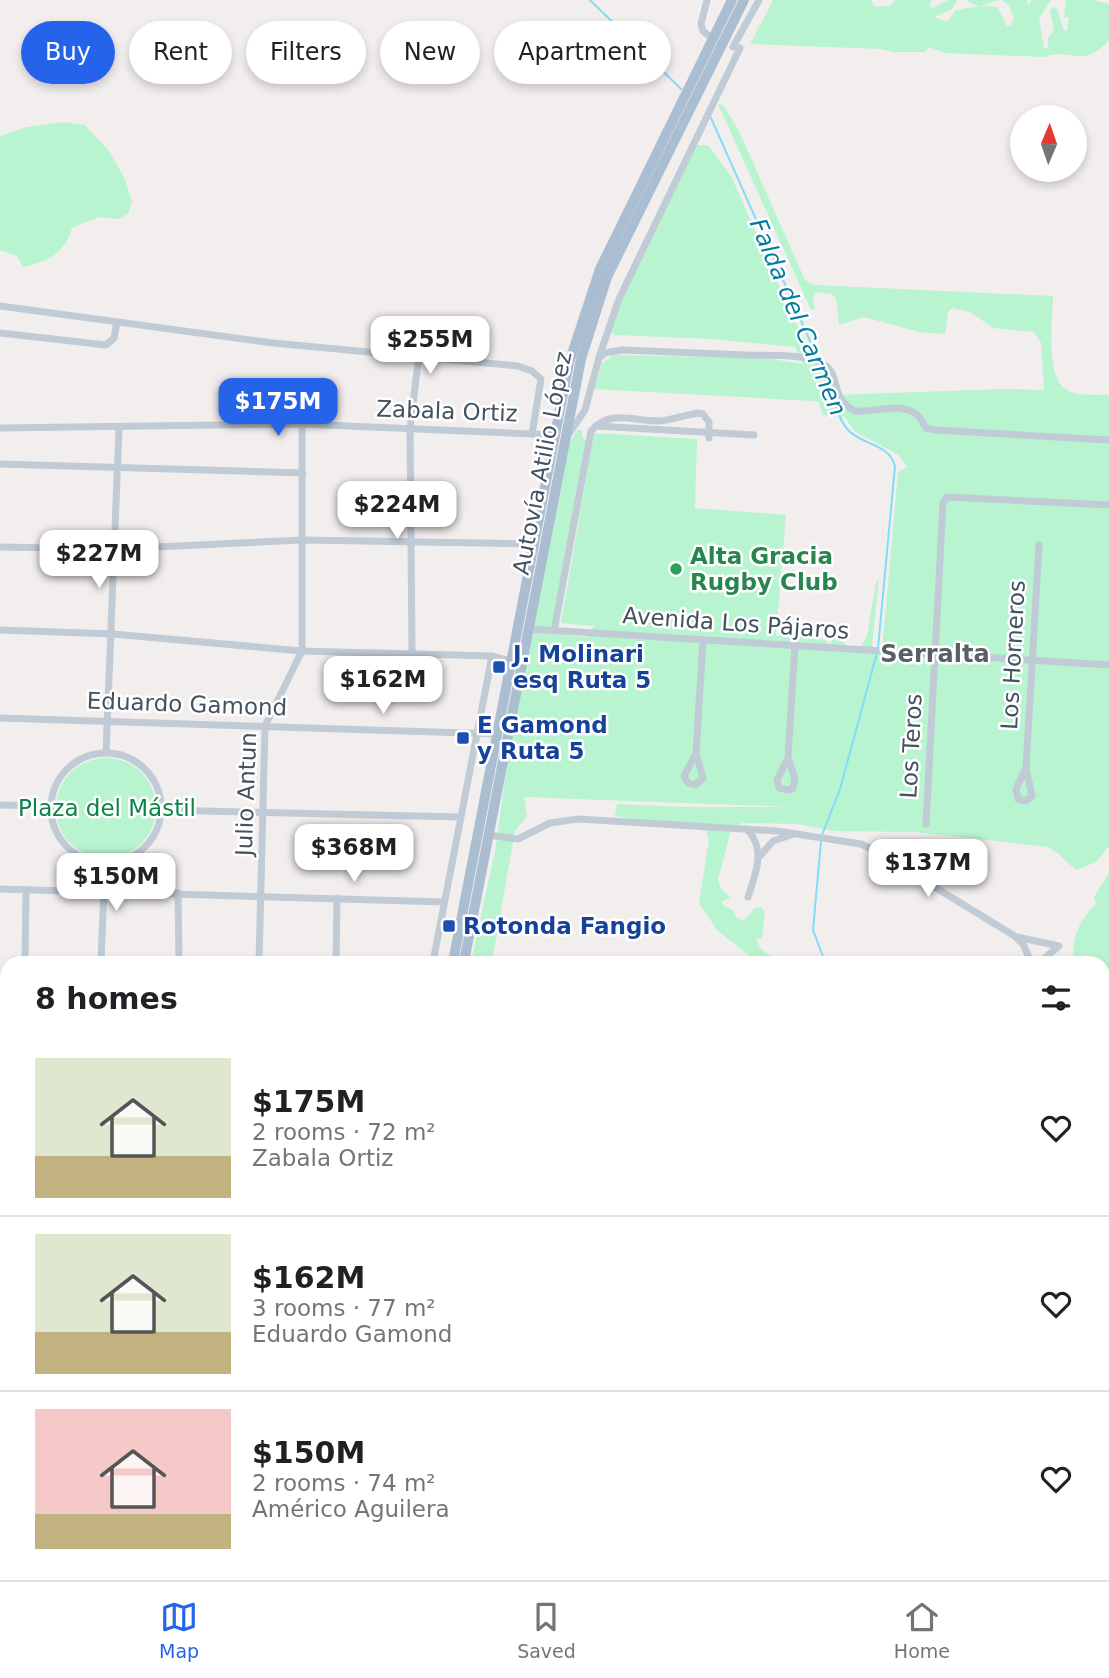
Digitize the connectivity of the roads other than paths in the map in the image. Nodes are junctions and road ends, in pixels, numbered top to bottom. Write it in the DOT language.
graph roads {
  1 [pos="706,0"];
  2 [pos="732,0"];
  3 [pos="744,0"];
  4 [pos="759,0"];
  5 [pos="713,39"];
  6 [pos="0,306"];
  7 [pos="117,322"];
  8 [pos="0,333"];
  9 [pos="419,355"];
  10 [pos="599,358"];
  11 [pos="302,424"];
  12 [pos="596,426"];
  13 [pos="0,428"];
  14 [pos="118,428"];
  15 [pos="410,429"];
  16 [pos="532,434"];
  17 [pos="709,435"];
  18 [pos="754,435"];
  19 [pos="561,437"];
  20 [pos="1109,440"];
  21 [pos="0,464"];
  22 [pos="118,468"];
  23 [pos="303,473"];
  24 [pos="1109,505"];
  25 [pos="303,540"];
  26 [pos="411,542"];
  27 [pos="536,544"];
  28 [pos="1039,545"];
  29 [pos="0,547"];
  30 [pos="114,549"];
  31 [pos="529,629"];
  32 [pos="0,630"];
  33 [pos="554,631"];
  34 [pos="113,634"];
  35 [pos="703,640"];
  36 [pos="795,646"];
  37 [pos="302,651"];
  38 [pos="412,653"];
  39 [pos="935,654"];
  40 [pos="492,656"];
  41 [pos="1031,660"];
  42 [pos="518,663"];
  43 [pos="1109,665"];
  44 [pos="0,718"];
  45 [pos="107,721"];
  46 [pos="265,726"];
  47 [pos="477,733"];
  48 [pos="499,734"];
  49 [pos="106,753"];
  50 [pos="696,753"];
  51 [pos="788,758"];
  52 [pos="1026,768"];
  53 [pos="0,805"];
  54 [pos="51,806"];
  55 [pos="161,810"];
  56 [pos="264,813"];
  57 [pos="460,817"];
  58 [pos="926,824"];
  59 [pos="746,829"];
  60 [pos="796,834"];
  61 [pos="486,835"];
  62 [pos="758,858"];
  63 [pos="105,863"];
  64 [pos="0,889"];
  65 [pos="26,890"];
  66 [pos="102,892"];
  67 [pos="178,893"];
  68 [pos="262,895"];
  69 [pos="748,897"];
  70 [pos="337,898"];
  71 [pos="444,902"];
  72 [pos="1013,935"];
  73 [pos="24,956"];
  74 [pos="101,956"];
  75 [pos="179,956"];
  76 [pos="260,956"];
  77 [pos="336,956"];
  78 [pos="434,956"];
  79 [pos="454,956"];
  80 [pos="465,956"];
  81 [pos="1028,956"];
  82 [pos="1047,956"];
  1 -- 5 [label="street"];
  2 -- 5 [label="main road, Autovía Atilio López"];
  3 -- 19 [label="main road, Autovía Atilio López"];
  4 -- 10 [label="street"];
  5 -- 19 [label="main road, Autovía Atilio López"];
  6 -- 7 [label="street"];
  7 -- 8 [label="street"];
  7 -- 9 [label="street"];
  9 -- 15 [label="street"];
  9 -- 16 [label="street"];
  10 -- 19 [label="street"];
  10 -- 20 [label="street"];
  11 -- 14 [label="street, Zabala Ortiz"];
  11 -- 15 [label="street, Zabala Ortiz"];
  11 -- 23 [label="street, Julio Antun"];
  12 -- 17 [label="street"];
  12 -- 17 [label="street"];
  12 -- 33 [label="street"];
  13 -- 14 [label="street, Zabala Ortiz"];
  14 -- 22 [label="street"];
  15 -- 16 [label="street, Zabala Ortiz"];
  15 -- 26 [label="street"];
  16 -- 19 [label="street, Zabala Ortiz"];
  17 -- 18 [label="street"];
  19 -- 27 [label="main road, Autovía Atilio López"];
  19 -- 31 [label="main road, Autovía Atilio López"];
  21 -- 22 [label="street"];
  22 -- 23 [label="street"];
  22 -- 30 [label="street"];
  23 -- 25 [label="street, Julio Antun"];
  24 -- 39 [label="street, Los Teros"];
  25 -- 26 [label="street"];
  25 -- 30 [label="street"];
  25 -- 37 [label="street, Julio Antun"];
  26 -- 27 [label="street"];
  26 -- 38 [label="street"];
  27 -- 42 [label="main road, Autovía Atilio López"];
  28 -- 41 [label="street, Los Horneros"];
  29 -- 30 [label="street"];
  30 -- 34 [label="street"];
  31 -- 33 [label="street, Avenida Los Pájaros"];
  31 -- 42 [label="main road, Autovía Atilio López"];
  32 -- 34 [label="street"];
  33 -- 35 [label="street, Avenida Los Pájaros"];
  34 -- 37 [label="street"];
  34 -- 45 [label="street"];
  35 -- 36 [label="street, Avenida Los Pájaros"];
  35 -- 50 [label="street"];
  36 -- 39 [label="street, Avenida Los Pájaros"];
  36 -- 51 [label="street"];
  37 -- 38 [label="street"];
  37 -- 46 [label="street, Julio Antun"];
  38 -- 40 [label="street"];
  39 -- 41 [label="street, Avenida Los Pájaros"];
  39 -- 58 [label="street, Los Teros"];
  40 -- 42 [label="street"];
  40 -- 47 [label="street"];
  41 -- 43 [label="street, Avenida Los Pájaros"];
  41 -- 52 [label="street, Los Horneros"];
  42 -- 48 [label="main road, Autovía Atilio López"];
  42 -- 61 [label="main road, Autovía Atilio López"];
  44 -- 45 [label="street, Eduardo Gamond"];
  45 -- 46 [label="street, Eduardo Gamond"];
  45 -- 49 [label="street"];
  46 -- 47 [label="street, Eduardo Gamond"];
  46 -- 56 [label="street, Julio Antun"];
  47 -- 48 [label="street, Eduardo Gamond"];
  47 -- 57 [label="street"];
  48 -- 79 [label="main road, Autovía Atilio López"];
  49 -- 54 [label="street"];
  49 -- 55 [label="street"];
  53 -- 54 [label="street"];
  54 -- 63 [label="street"];
  55 -- 56 [label="street"];
  55 -- 63 [label="street"];
  56 -- 57 [label="street"];
  56 -- 68 [label="street, Julio Antun"];
  57 -- 71 [label="street"];
  59 -- 60 [label="street"];
  59 -- 61 [label="street"];
  59 -- 62 [label="street"];
  60 -- 62 [label="street"];
  60 -- 72 [label="street"];
  61 -- 80 [label="main road, Autovía Atilio López"];
  62 -- 69 [label="street"];
  63 -- 66 [label="street"];
  64 -- 65 [label="street"];
  65 -- 66 [label="street"];
  65 -- 73 [label="street"];
  66 -- 67 [label="street"];
  66 -- 74 [label="street"];
  67 -- 68 [label="street"];
  67 -- 75 [label="street"];
  68 -- 70 [label="street"];
  68 -- 76 [label="street, Julio Antun"];
  70 -- 71 [label="street"];
  70 -- 77 [label="street"];
  71 -- 78 [label="street"];
  72 -- 81 [label="street"];
  72 -- 82 [label="street"];
}
